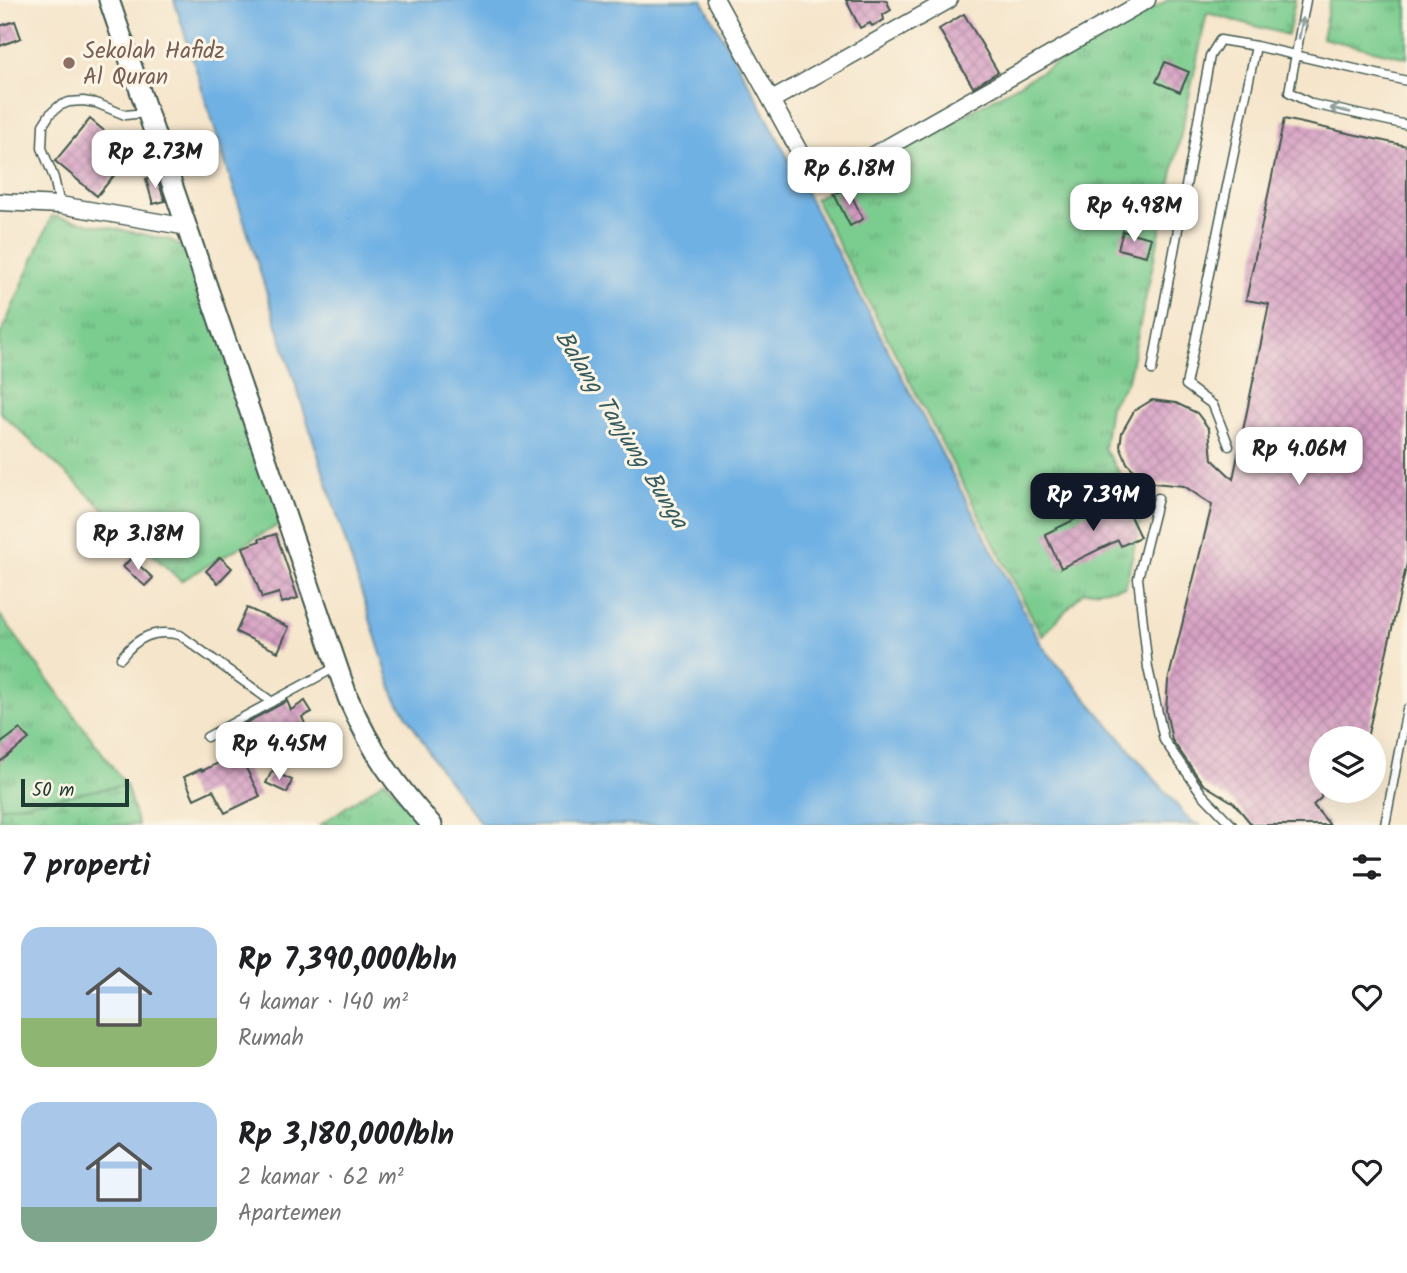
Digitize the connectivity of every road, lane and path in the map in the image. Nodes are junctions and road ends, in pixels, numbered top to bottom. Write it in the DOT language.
graph roads {
  1 [pos="109,0"];
  2 [pos="716,0"];
  3 [pos="949,0"];
  4 [pos="1306,0"];
  5 [pos="1144,1"];
  6 [pos="1256,46"];
  7 [pos="1296,56"];
  8 [pos="1407,81"];
  9 [pos="772,100"];
  10 [pos="149,113"];
  11 [pos="1407,125"];
  12 [pos="0,202"];
  13 [pos="61,205"];
  14 [pos="188,227"];
  15 [pos="1152,370"];
  16 [pos="1229,446"];
  17 [pos="1158,498"];
  18 [pos="121,658"];
  19 [pos="336,667"];
  20 [pos="272,702"];
  21 [pos="1407,709"];
  22 [pos="207,737"];
  23 [pos="1396,762"];
  24 [pos="1407,765"];
  25 [pos="432,825"];
  26 [pos="1232,825"];
  27 [pos="1385,825"];
  1 -- 10 [label="street"];
  2 -- 9 [label="street"];
  3 -- 9 [label="street"];
  7 -- 4 [label="lane, one-way"];
  5 -- 9 [label="street"];
  6 -- 7 [label="lane"];
  6 -- 15 [label="lane"];
  6 -- 16 [label="lane"];
  7 -- 8 [label="lane"];
  11 -- 7 [label="lane, one-way"];
  10 -- 13 [label="lane"];
  10 -- 14 [label="street"];
  12 -- 13 [label="street"];
  13 -- 14 [label="street"];
  14 -- 19 [label="street"];
  17 -- 26 [label="lane"];
  18 -- 20 [label="lane"];
  19 -- 20 [label="lane"];
  19 -- 25 [label="street"];
  20 -- 22 [label="lane"];
  21 -- 23 [label="lane"];
  23 -- 24 [label="lane"];
  23 -- 27 [label="lane"];
}
